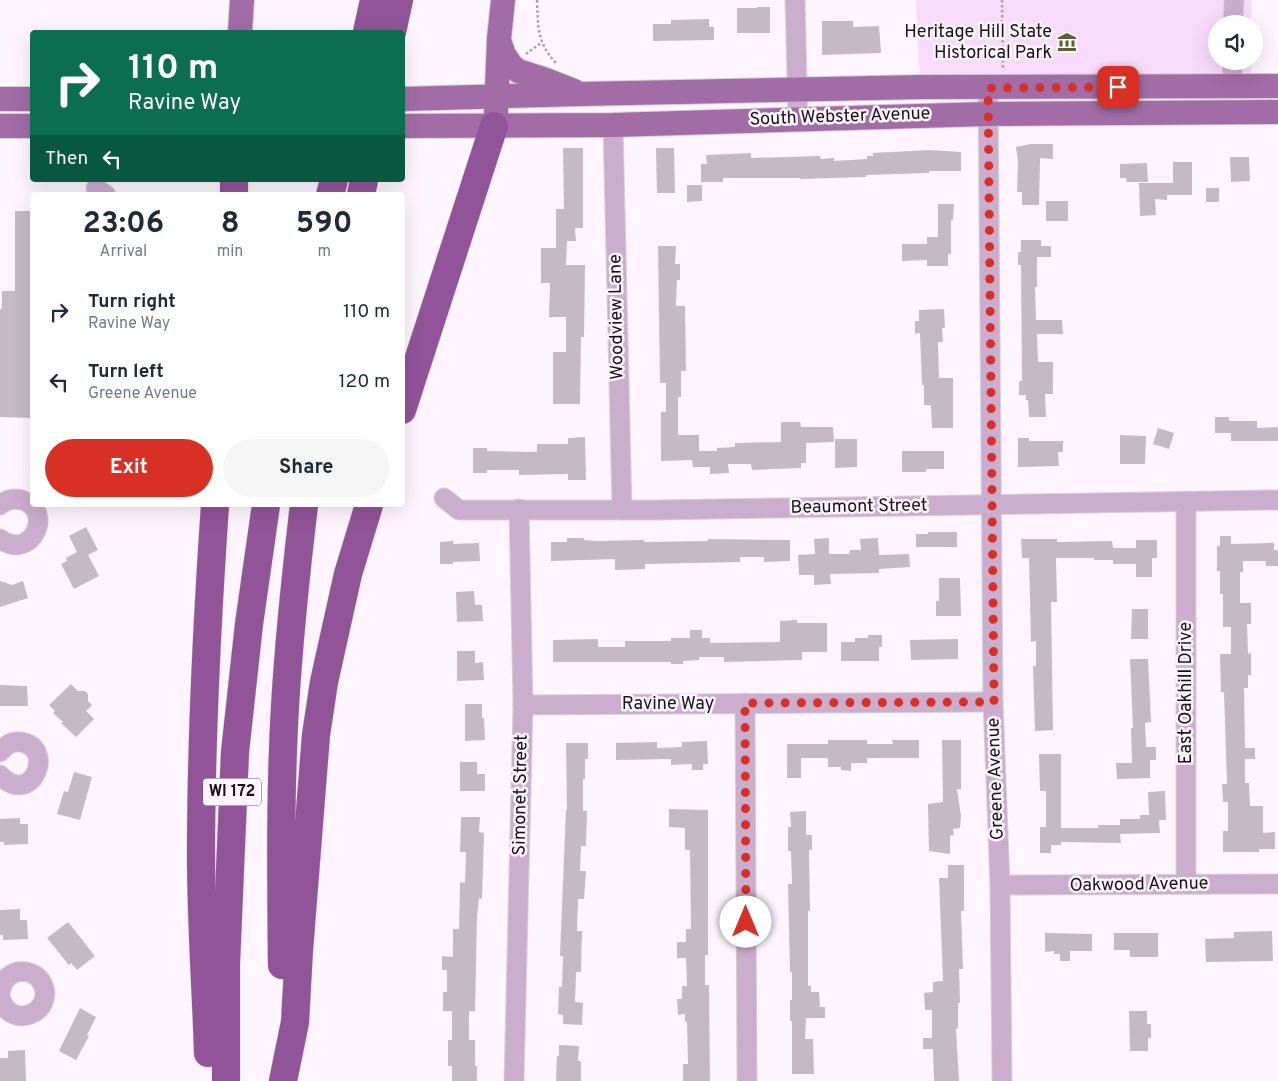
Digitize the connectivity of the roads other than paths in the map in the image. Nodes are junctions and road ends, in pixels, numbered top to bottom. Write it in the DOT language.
graph roads {
  1 [pos="242,0"];
  2 [pos="374,0"];
  3 [pos="399,0"];
  4 [pos="503,0"];
  5 [pos="795,0"];
  6 [pos="1234,0"];
  7 [pos="1233,15"];
  8 [pos="240,30"];
  9 [pos="366,30"];
  10 [pos="392,30"];
  11 [pos="499,40"];
  12 [pos="1232,70"];
  13 [pos="1233,86"];
  14 [pos="1278,86"];
  15 [pos="988,88"];
  16 [pos="796,89"];
  17 [pos="580,94"];
  18 [pos="497,97"];
  19 [pos="0,99"];
  20 [pos="30,99"];
  21 [pos="405,99"];
  22 [pos="1278,112"];
  23 [pos="987,114"];
  24 [pos="798,118"];
  25 [pos="613,125"];
  26 [pos="0,126"];
  27 [pos="30,126"];
  28 [pos="405,126"];
  29 [pos="494,126"];
  30 [pos="405,401"];
  31 [pos="444,498"];
  32 [pos="1278,500"];
  33 [pos="1186,501"];
  34 [pos="0,505"];
  35 [pos="991,505"];
  36 [pos="30,506"];
  37 [pos="31,507"];
  38 [pos="214,507"];
  39 [pos="266,507"];
  40 [pos="304,507"];
  41 [pos="368,507"];
  42 [pos="519,509"];
  43 [pos="622,510"];
  44 [pos="0,539"];
  45 [pos="994,702"];
  46 [pos="745,703"];
  47 [pos="523,705"];
  48 [pos="0,752"];
  49 [pos="0,775"];
  50 [pos="1186,884"];
  51 [pos="1278,884"];
  52 [pos="1000,885"];
  53 [pos="208,1081"];
  54 [pos="226,1081"];
  55 [pos="283,1081"];
  56 [pos="514,1081"];
  57 [pos="747,1081"];
  58 [pos="1002,1081"];
  1 -- 8 [label="main road"];
  2 -- 9 [label="highway"];
  3 -- 10 [label="highway"];
  4 -- 11 [label="main road"];
  5 -- 16 [label="street"];
  6 -- 7 [label="street"];
  11 -- 17 [label="main road"];
  11 -- 18 [label="main road"];
  12 -- 13 [label="street"];
  13 -- 14 [label="main road, South Webster Avenue"];
  13 -- 15 [label="main road, South Webster Avenue"];
  15 -- 16 [label="main road, South Webster Avenue"];
  15 -- 23 [label="street, Greene Avenue"];
  16 -- 17 [label="main road, South Webster Avenue"];
  16 -- 24 [label="street"];
  17 -- 18 [label="main road, South Webster Avenue"];
  18 -- 21 [label="main road, South Webster Avenue"];
  18 -- 29 [label="main road"];
  19 -- 20 [label="main road"];
  22 -- 23 [label="main road, South Webster Avenue"];
  23 -- 24 [label="main road, South Webster Avenue"];
  23 -- 35 [label="street, Greene Avenue"];
  24 -- 25 [label="main road, South Webster Avenue"];
  25 -- 29 [label="main road, South Webster Avenue"];
  25 -- 43 [label="street, Woodview Lane"];
  26 -- 27 [label="main road"];
  28 -- 29 [label="main road, South Webster Avenue"];
  29 -- 30 [label="highway"];
  31 -- 42 [label="street, Beaumont Street"];
  32 -- 33 [label="street, Beaumont Street"];
  33 -- 35 [label="street, Beaumont Street"];
  33 -- 50 [label="street, East Oakhill Drive"];
  34 -- 36 [label="street"];
  35 -- 43 [label="street, Beaumont Street"];
  35 -- 45 [label="street, Greene Avenue"];
  37 -- 44 [label="street"];
  38 -- 53 [label="highway"];
  39 -- 54 [label="highway, WI 172"];
  40 -- 55 [label="highway, WI 172"];
  41 -- 55 [label="highway"];
  42 -- 43 [label="street, Beaumont Street"];
  42 -- 47 [label="street, Simonet Street"];
  45 -- 46 [label="street, Ravine Way"];
  45 -- 52 [label="street, Greene Avenue"];
  46 -- 47 [label="street, Ravine Way"];
  46 -- 57 [label="street"];
  47 -- 56 [label="street, Simonet Street"];
  48 -- 49 [label="street"];
  50 -- 51 [label="street, Oakwood Avenue"];
  50 -- 52 [label="street, Oakwood Avenue"];
  52 -- 58 [label="street, Greene Avenue"];
}
